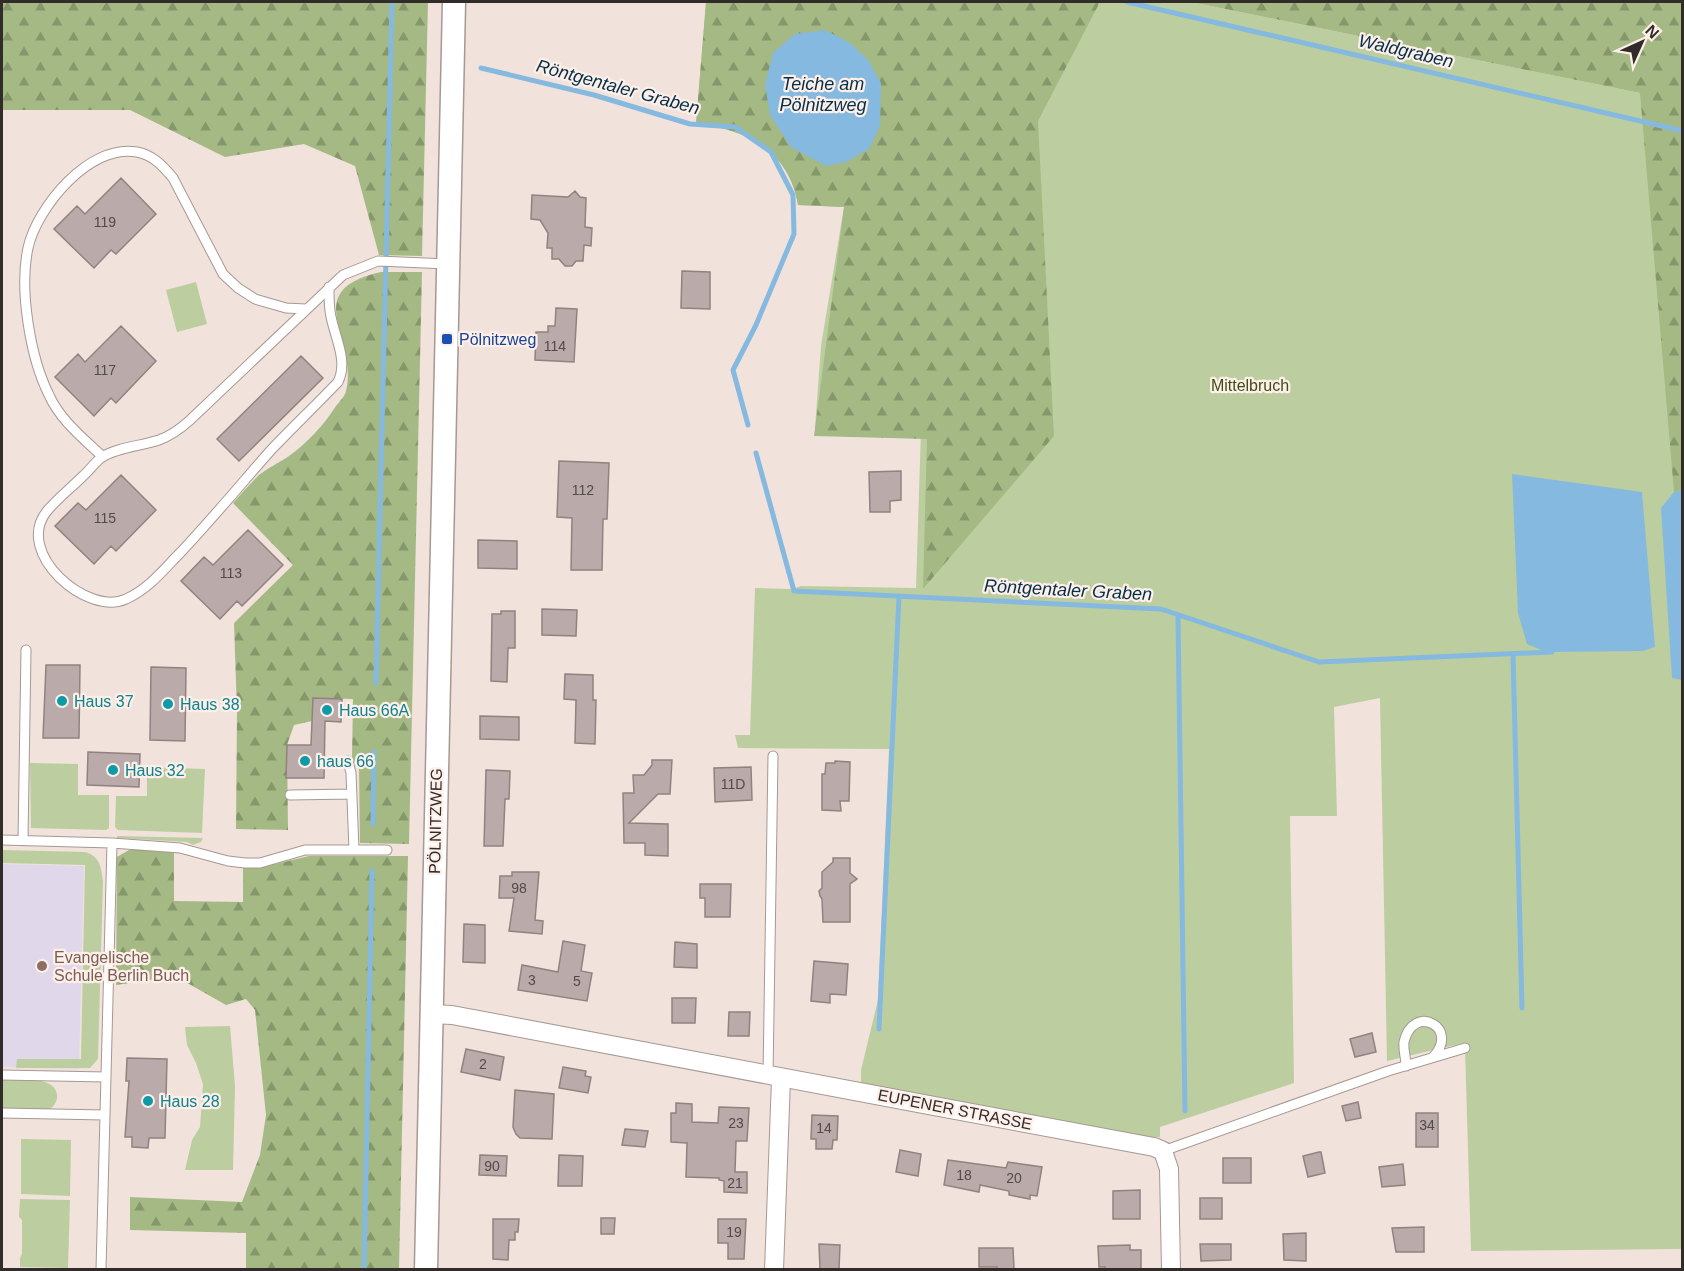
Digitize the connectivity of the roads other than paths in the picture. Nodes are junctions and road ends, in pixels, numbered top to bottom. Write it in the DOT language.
graph roads {
  1 [pos="454,2"];
  2 [pos="448,264"];
  3 [pos="329,287"];
  4 [pos="305,309"];
  5 [pos="103,457"];
  6 [pos="26,650"];
  7 [pos="773,756"];
  8 [pos="348,761"];
  9 [pos="352,794"];
  10 [pos="290,795"];
  11 [pos="2,840"];
  12 [pos="23,840"];
  13 [pos="112,843"];
  14 [pos="354,850"];
  15 [pos="387,850"];
  16 [pos="432,1014"];
  17 [pos="1465,1048"];
  18 [pos="1432,1058"];
  19 [pos="1406,1066"];
  20 [pos="2,1075"];
  21 [pos="106,1077"];
  22 [pos="775,1078"];
  23 [pos="2,1113"];
  24 [pos="105,1115"];
  25 [pos="1163,1151"];
  26 [pos="101,1269"];
  27 [pos="426,1269"];
  28 [pos="774,1269"];
  29 [pos="1171,1269"];
  1 -- 2 [label="street, PÖLNITZWEG"];
  2 -- 3 [label="lane"];
  2 -- 16 [label="street, PÖLNITZWEG"];
  3 -- 4 [label="lane"];
  3 -- 5 [label="lane"];
  4 -- 5 [label="lane"];
  4 -- 5 [label="lane"];
  6 -- 12 [label="lane"];
  7 -- 22 [label="lane"];
  8 -- 9 [label="lane"];
  9 -- 10 [label="lane"];
  9 -- 14 [label="lane"];
  11 -- 12 [label="lane"];
  12 -- 13 [label="lane"];
  13 -- 14 [label="lane"];
  13 -- 21 [label="lane"];
  14 -- 15 [label="lane"];
  16 -- 22 [label="street, EUPENER STRASSE"];
  16 -- 27 [label="street, PÖLNITZWEG"];
  17 -- 18 [label="lane"];
  18 -- 19 [label="lane"];
  18 -- 19 [label="lane"];
  19 -- 25 [label="lane"];
  20 -- 21 [label="lane"];
  21 -- 24 [label="lane"];
  22 -- 25 [label="street, EUPENER STRASSE"];
  22 -- 28 [label="street"];
  23 -- 24 [label="lane"];
  24 -- 26 [label="lane"];
  25 -- 29 [label="street"];
}
